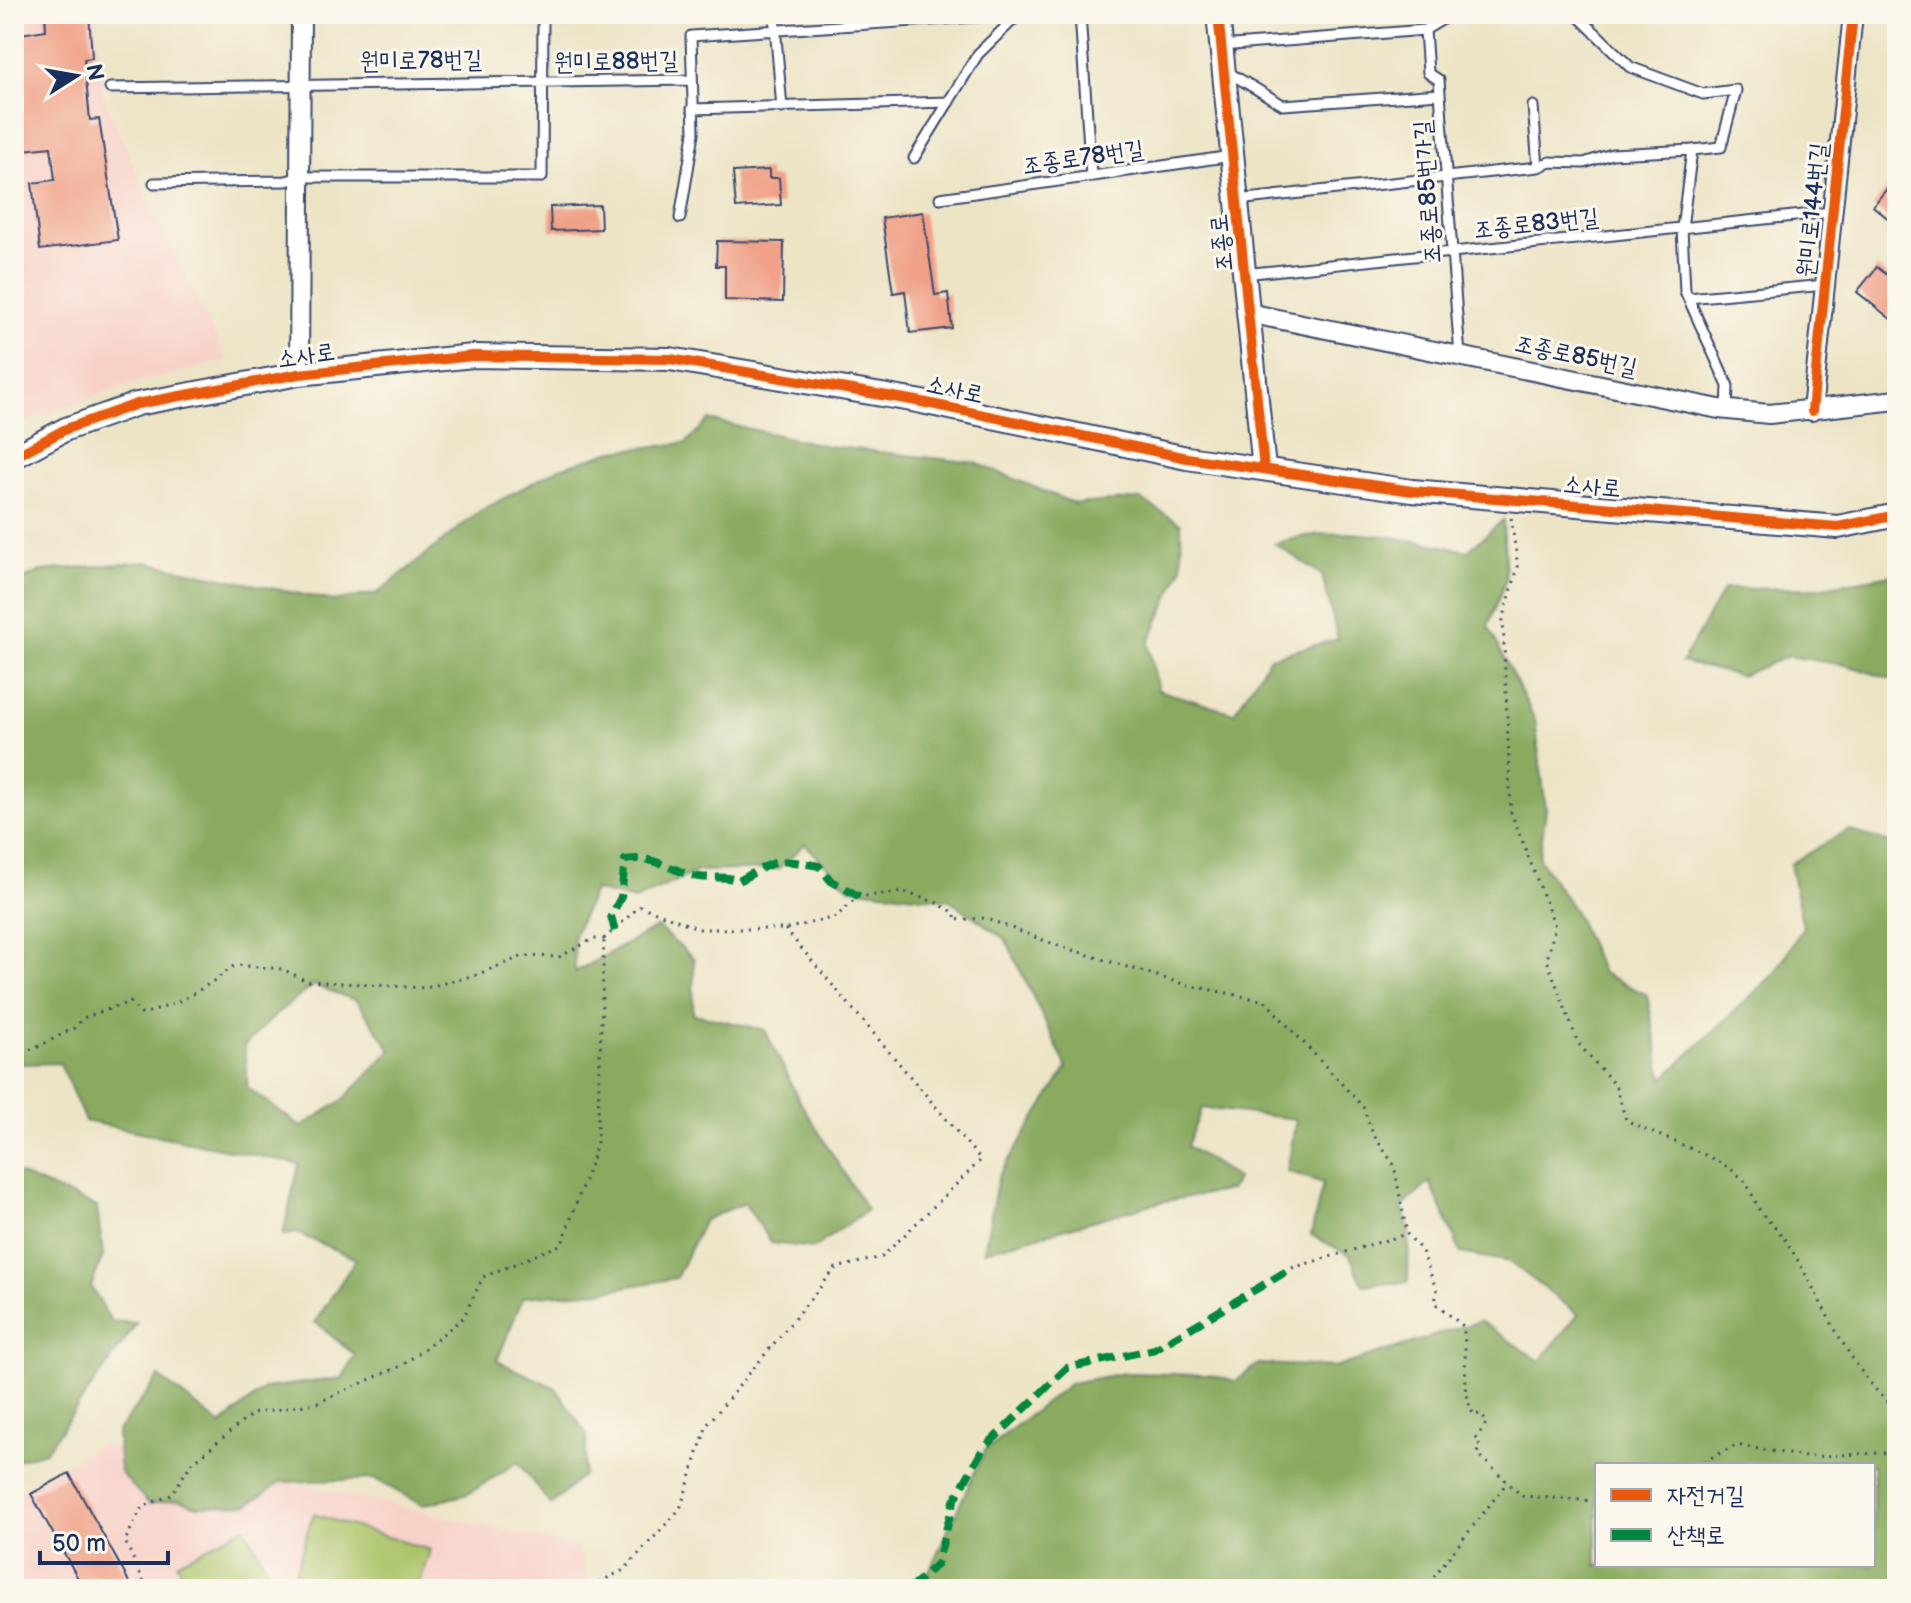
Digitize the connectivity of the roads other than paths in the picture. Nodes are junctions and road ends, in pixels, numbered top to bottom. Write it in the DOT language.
graph roads {
  1 [pos="301,14"];
  2 [pos="543,14"];
  3 [pos="774,14"];
  4 [pos="1019,14"];
  5 [pos="1080,14"];
  6 [pos="1218,14"];
  7 [pos="1451,14"];
  8 [pos="1576,14"];
  9 [pos="1853,14"];
  10 [pos="776,30"];
  11 [pos="1425,30"];
  12 [pos="1221,46"];
  13 [pos="1223,70"];
  14 [pos="691,80"];
  15 [pos="542,83"];
  16 [pos="300,85"];
  17 [pos="110,88"];
  18 [pos="1440,94"];
  19 [pos="949,102"];
  20 [pos="1533,106"];
  21 [pos="782,108"];
  22 [pos="692,109"];
  23 [pos="1692,150"];
  24 [pos="1232,156"];
  25 [pos="914,158"];
  26 [pos="1538,167"];
  27 [pos="1091,176"];
  28 [pos="300,177"];
  29 [pos="1446,177"];
  30 [pos="154,183"];
  31 [pos="940,198"];
  32 [pos="1237,200"];
  33 [pos="1832,212"];
  34 [pos="680,218"];
  35 [pos="1682,228"];
  36 [pos="1452,252"];
  37 [pos="1244,274"];
  38 [pos="1825,285"];
  39 [pos="1688,298"];
  40 [pos="1248,313"];
  41 [pos="1460,356"];
  42 [pos="299,374"];
  43 [pos="1897,400"];
  44 [pos="1727,410"];
  45 [pos="1812,411"];
  46 [pos="14,457"];
  47 [pos="1264,469"];
  48 [pos="1897,515"];
  1 -- 16 [label="street"];
  2 -- 15 [label="lane, 원미로88번길"];
  3 -- 10 [label="lane"];
  4 -- 10 [label="lane"];
  4 -- 19 [label="lane"];
  5 -- 27 [label="lane"];
  6 -- 12 [label="street, 조종로"];
  7 -- 11 [label="lane"];
  8 -- 23 [label="lane"];
  9 -- 33 [label="street, 원미로144번길"];
  10 -- 14 [label="lane"];
  10 -- 21 [label="lane"];
  11 -- 12 [label="lane"];
  11 -- 18 [label="lane, 조종로85번가길"];
  12 -- 13 [label="street, 조종로"];
  13 -- 18 [label="lane"];
  13 -- 24 [label="street, 조종로"];
  14 -- 15 [label="lane, 원미로88번길"];
  14 -- 22 [label="lane"];
  15 -- 16 [label="lane, 원미로78번길"];
  15 -- 28 [label="lane, 원미로88번길"];
  16 -- 17 [label="lane, 원미로78번길"];
  16 -- 28 [label="street"];
  18 -- 29 [label="lane, 조종로85번가길"];
  19 -- 21 [label="lane"];
  19 -- 25 [label="lane"];
  20 -- 26 [label="lane"];
  21 -- 22 [label="lane"];
  22 -- 34 [label="lane"];
  23 -- 26 [label="lane"];
  23 -- 35 [label="lane"];
  24 -- 27 [label="lane, 조종로78번길"];
  24 -- 32 [label="street, 조종로"];
  26 -- 29 [label="lane"];
  27 -- 31 [label="lane, 조종로78번길"];
  28 -- 30 [label="lane"];
  28 -- 42 [label="street"];
  29 -- 32 [label="lane"];
  29 -- 36 [label="lane, 조종로85번가길"];
  32 -- 37 [label="street, 조종로"];
  33 -- 35 [label="lane, 조종로83번길"];
  33 -- 38 [label="street, 원미로144번길"];
  35 -- 36 [label="lane, 조종로83번길"];
  35 -- 39 [label="lane"];
  36 -- 37 [label="lane, 조종로83번길"];
  36 -- 41 [label="lane, 조종로85번가길"];
  37 -- 40 [label="street, 조종로"];
  38 -- 39 [label="lane"];
  38 -- 45 [label="street, 원미로144번길"];
  39 -- 44 [label="lane"];
  40 -- 41 [label="street, 조종로85번길"];
  40 -- 47 [label="street, 조종로"];
  41 -- 44 [label="street, 조종로85번길"];
  42 -- 46 [label="street, 소사로"];
  42 -- 47 [label="street, 소사로"];
  43 -- 45 [label="street, 조종로85번길"];
  44 -- 45 [label="street, 조종로85번길"];
  47 -- 48 [label="street, 소사로"];
}
